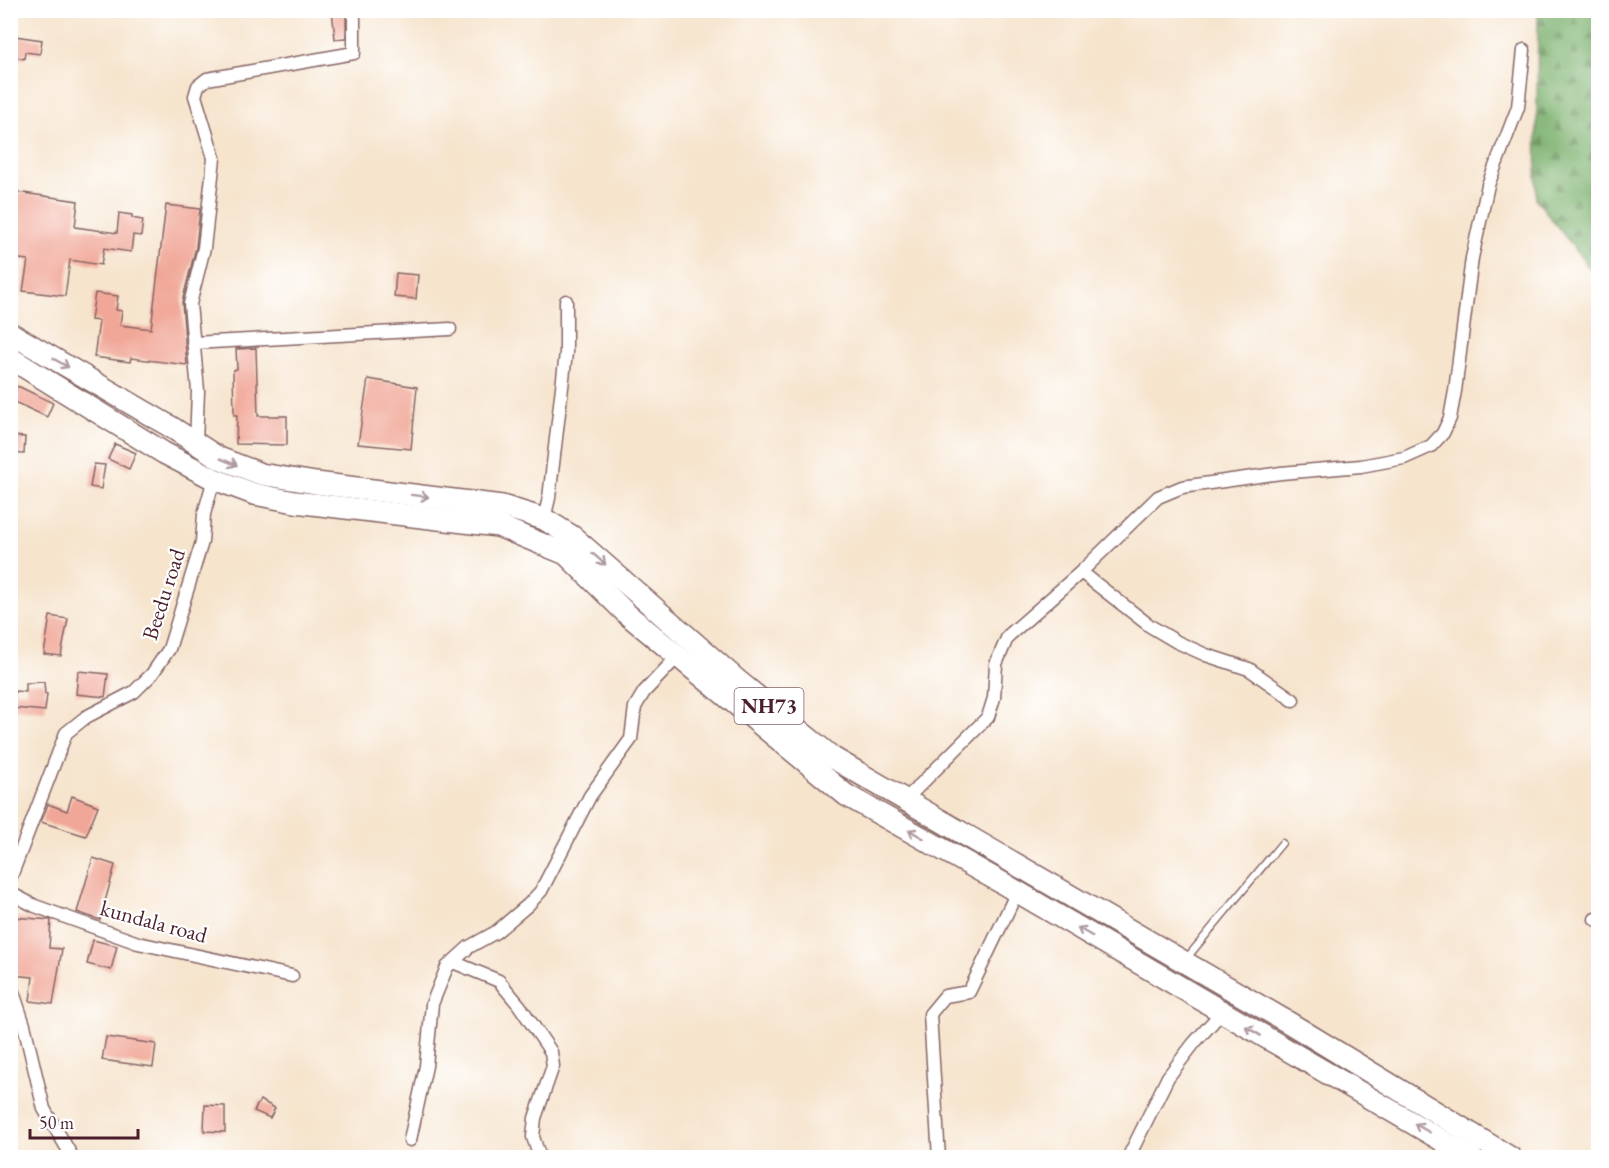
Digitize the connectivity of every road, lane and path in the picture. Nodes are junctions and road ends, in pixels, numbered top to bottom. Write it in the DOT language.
graph roads {
  1 [pos="354,10"];
  2 [pos="1524,50"];
  3 [pos="566,302"];
  4 [pos="450,329"];
  5 [pos="10,333"];
  6 [pos="193,343"];
  7 [pos="10,358"];
  8 [pos="196,444"];
  9 [pos="214,479"];
  10 [pos="544,519"];
  11 [pos="1081,572"];
  12 [pos="678,656"];
  13 [pos="1293,700"];
  14 [pos="906,800"];
  15 [pos="1282,843"];
  16 [pos="10,879"];
  17 [pos="1017,892"];
  18 [pos="10,893"];
  19 [pos="453,962"];
  20 [pos="1184,962"];
  21 [pos="292,976"];
  22 [pos="10,983"];
  23 [pos="1222,1012"];
  24 [pos="410,1140"];
  25 [pos="73,1158"];
  26 [pos="540,1158"];
  27 [pos="939,1158"];
  28 [pos="1128,1158"];
  29 [pos="1472,1158"];
  30 [pos="1510,1158"];
  1 -- 6 [label="street"];
  2 -- 11 [label="street"];
  3 -- 10 [label="street"];
  4 -- 6 [label="street"];
  5 -- 8 [label="highway, NH73, one-way"];
  6 -- 8 [label="street"];
  7 -- 9 [label="highway, NH73"];
  8 -- 10 [label="highway, NH73, one-way"];
  9 -- 12 [label="highway, NH73"];
  9 -- 16 [label="street, Beedu road"];
  10 -- 14 [label="highway, NH73, one-way"];
  11 -- 13 [label="street"];
  11 -- 14 [label="street"];
  17 -- 12 [label="highway, NH73, one-way"];
  12 -- 19 [label="street"];
  14 -- 20 [label="highway, NH73"];
  15 -- 20 [label="lane"];
  23 -- 17 [label="highway, NH73, one-way"];
  17 -- 27 [label="street"];
  18 -- 21 [label="street, kundala road"];
  19 -- 24 [label="street"];
  19 -- 26 [label="street"];
  20 -- 30 [label="highway, NH73"];
  22 -- 25 [label="street"];
  23 -- 28 [label="street"];
  29 -- 23 [label="highway, NH73, one-way"];
}
